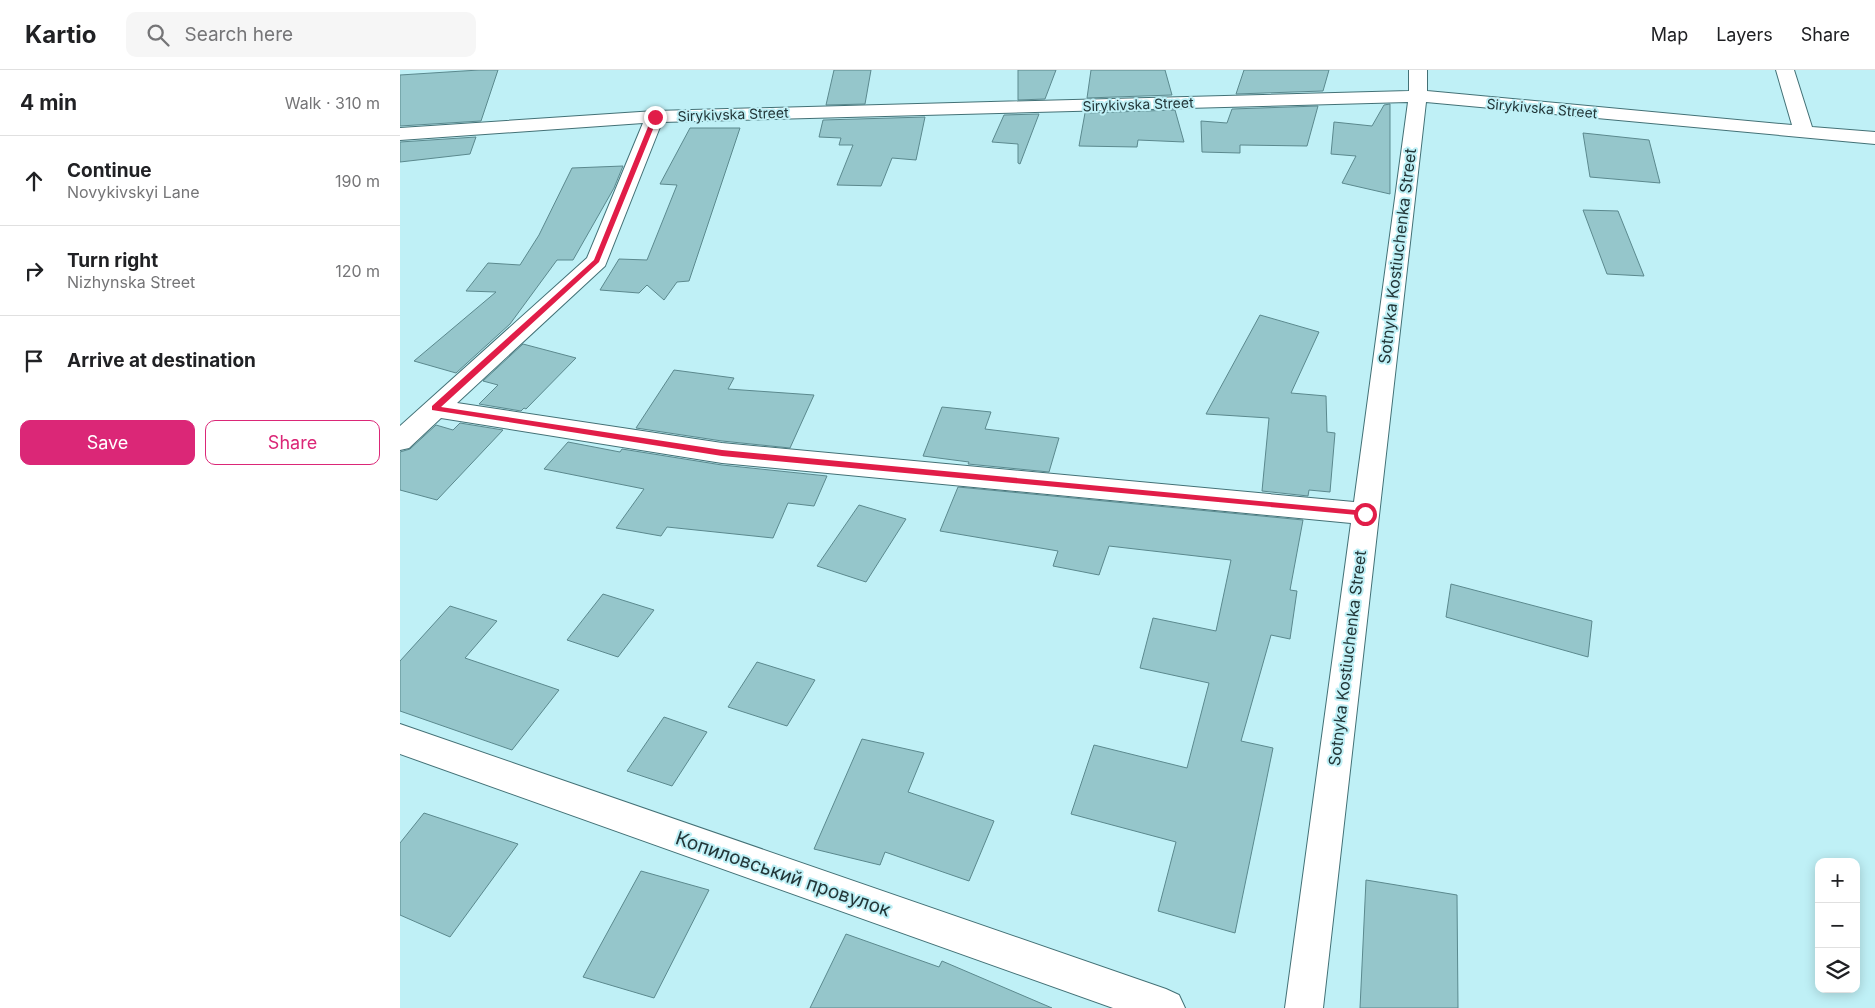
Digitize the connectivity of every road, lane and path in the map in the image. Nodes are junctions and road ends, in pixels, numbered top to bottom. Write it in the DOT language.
graph roads {
  1 [pos="1785,70"];
  2 [pos="1418,83"];
  3 [pos="655,117"];
  4 [pos="1804,132"];
  5 [pos="400,134"];
  6 [pos="1875,138"];
  7 [pos="434,408"];
  8 [pos="400,442"];
  9 [pos="1365,514"];
  10 [pos="400,739"];
  11 [pos="1166,1008"];
  12 [pos="1304,1008"];
  1 -- 4 [label="street"];
  2 -- 3 [label="street, Sirykivska Street"];
  2 -- 4 [label="street, Sirykivska Street"];
  2 -- 9 [label="street, Sotnyka Kostiuchenka Street"];
  3 -- 5 [label="street, Sirykivska Street"];
  3 -- 7 [label="street"];
  4 -- 6 [label="street, Sirykivska Street"];
  7 -- 8 [label="street"];
  7 -- 9 [label="street"];
  9 -- 12 [label="street, Sotnyka Kostiuchenka Street"];
  10 -- 11 [label="street, Копиловський провулок"];
}
